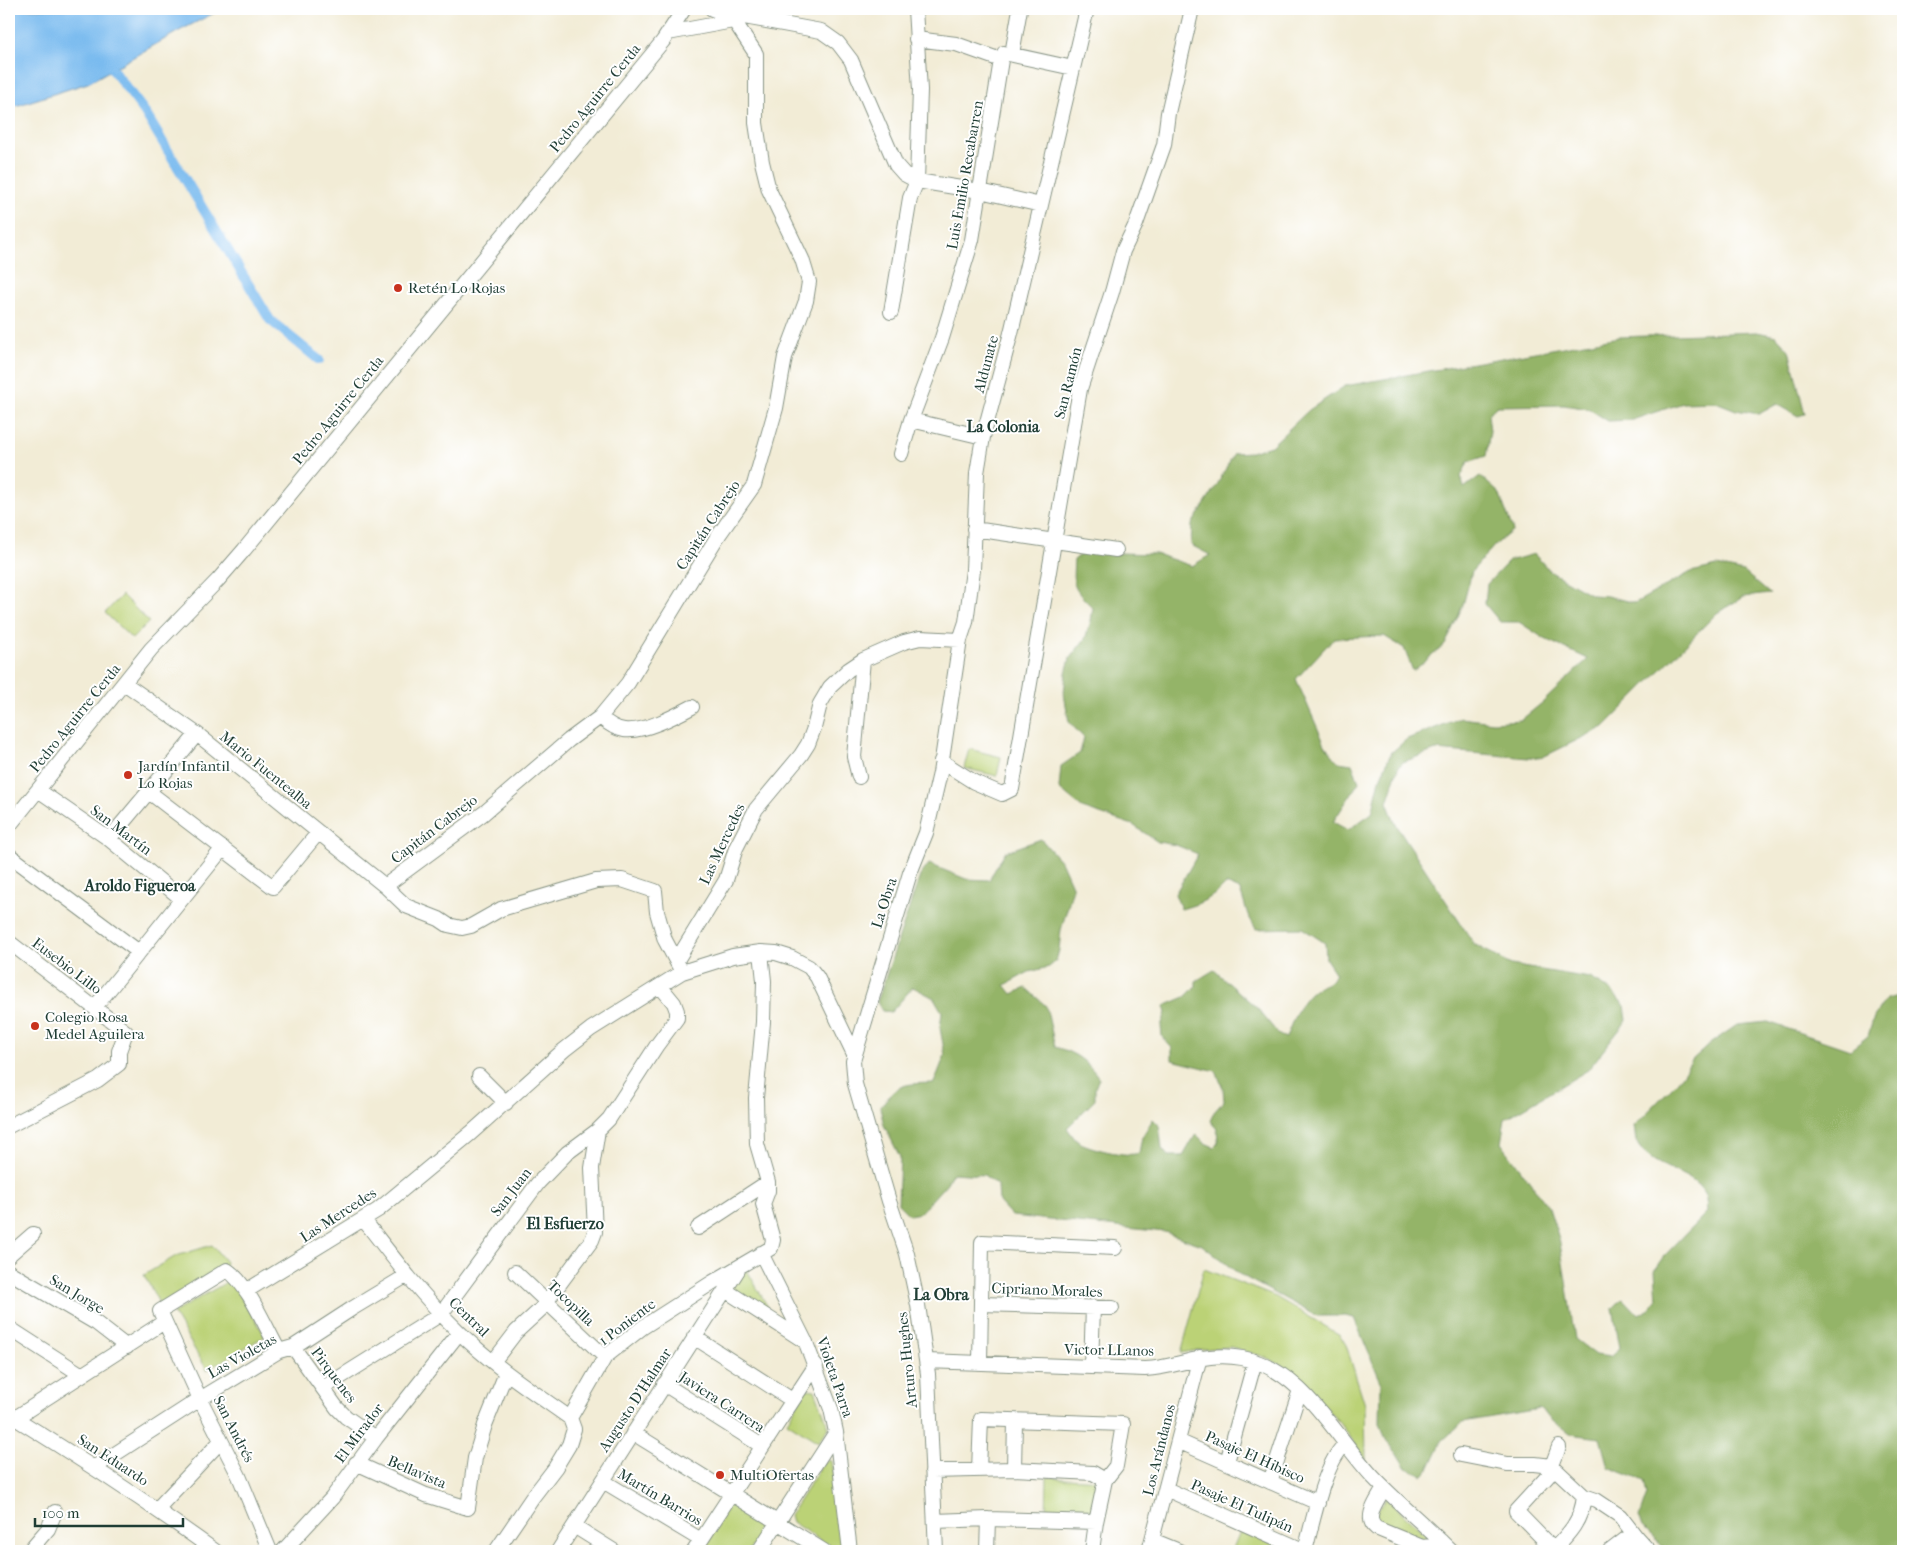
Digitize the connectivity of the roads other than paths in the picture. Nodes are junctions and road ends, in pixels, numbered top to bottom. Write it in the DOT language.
graph roads {
  1 [pos="684,9"];
  2 [pos="712,9"];
  3 [pos="915,9"];
  4 [pos="1020,9"];
  5 [pos="1087,9"];
  6 [pos="1192,9"];
  7 [pos="732,18"];
  8 [pos="668,33"];
  9 [pos="916,39"];
  10 [pos="1006,57"];
  11 [pos="1073,68"];
  12 [pos="917,181"];
  13 [pos="980,191"];
  14 [pos="1041,205"];
  15 [pos="890,312"];
  16 [pos="911,420"];
  17 [pos="983,437"];
  18 [pos="901,454"];
  19 [pos="974,529"];
  20 [pos="1054,541"];
  21 [pos="1116,550"];
  22 [pos="960,640"];
  23 [pos="863,660"];
  24 [pos="124,683"];
  25 [pos="692,707"];
  26 [pos="600,717"];
  27 [pos="197,734"];
  28 [pos="941,762"];
  29 [pos="859,777"];
  30 [pos="38,790"];
  31 [pos="149,792"];
  32 [pos="9,826"];
  33 [pos="318,833"];
  34 [pos="109,839"];
  35 [pos="223,848"];
  36 [pos="9,855"];
  37 [pos="385,886"];
  38 [pos="182,899"];
  39 [pos="9,942"];
  40 [pos="139,952"];
  41 [pos="761,952"];
  42 [pos="679,966"];
  43 [pos="660,986"];
  44 [pos="95,1007"];
  45 [pos="854,1054"];
  46 [pos="479,1076"];
  47 [pos="506,1103"];
  48 [pos="9,1126"];
  49 [pos="598,1130"];
  50 [pos="768,1182"];
  51 [pos="753,1191"];
  52 [pos="763,1204"];
  53 [pos="364,1220"];
  54 [pos="698,1228"];
  55 [pos="33,1234"];
  56 [pos="1115,1248"];
  57 [pos="761,1254"];
  58 [pos="9,1255"];
  59 [pos="740,1266"];
  60 [pos="9,1272"];
  61 [pos="516,1272"];
  62 [pos="406,1276"];
  63 [pos="725,1290"];
  64 [pos="246,1291"];
  65 [pos="546,1301"];
  66 [pos="981,1304"];
  67 [pos="1093,1307"];
  68 [pos="1112,1308"];
  69 [pos="441,1314"];
  70 [pos="164,1322"];
  71 [pos="9,1328"];
  72 [pos="459,1333"];
  73 [pos="694,1338"];
  74 [pos="806,1342"];
  75 [pos="127,1346"];
  76 [pos="294,1348"];
  77 [pos="279,1351"];
  78 [pos="605,1357"];
  79 [pos="1200,1357"];
  80 [pos="926,1361"];
  81 [pos="1255,1361"];
  82 [pos="493,1362"];
  83 [pos="980,1363"];
  84 [pos="816,1364"];
  85 [pos="1091,1367"];
  86 [pos="506,1372"];
  87 [pos="82,1375"];
  88 [pos="664,1384"];
  89 [pos="323,1388"];
  90 [pos="1300,1390"];
  91 [pos="200,1399"];
  92 [pos="792,1400"];
  93 [pos="570,1418"];
  94 [pos="12,1420"];
  95 [pos="1015,1421"];
  96 [pos="836,1432"];
  97 [pos="632,1433"];
  98 [pos="376,1438"];
  99 [pos="221,1441"];
  100 [pos="1178,1441"];
  101 [pos="1346,1444"];
  102 [pos="762,1446"];
  103 [pos="1559,1447"];
  104 [pos="1461,1455"];
  105 [pos="1226,1462"];
  106 [pos="356,1463"];
  107 [pos="1552,1466"];
  108 [pos="95,1468"];
  109 [pos="1014,1469"];
  110 [pos="978,1470"];
  111 [pos="932,1471"];
  112 [pos="1105,1480"];
  113 [pos="603,1481"];
  114 [pos="1270,1482"];
  115 [pos="1384,1488"];
  116 [pos="1166,1490"];
  117 [pos="731,1494"];
  118 [pos="1584,1496"];
  119 [pos="1318,1504"];
  120 [pos="157,1509"];
  121 [pos="56,1512"];
  122 [pos="988,1519"];
  123 [pos="935,1521"];
  124 [pos="1096,1522"];
  125 [pos="778,1523"];
  126 [pos="574,1526"];
  127 [pos="1637,1538"];
  128 [pos="1150,1545"];
  129 [pos="698,1546"];
  130 [pos="1446,1546"];
  131 [pos="29,1551"];
  132 [pos="215,1551"];
  133 [pos="270,1551"];
  134 [pos="284,1551"];
  135 [pos="496,1551"];
  136 [pos="558,1551"];
  137 [pos="614,1551"];
  138 [pos="759,1551"];
  139 [pos="824,1551"];
  140 [pos="850,1551"];
  141 [pos="936,1551"];
  142 [pos="987,1551"];
  143 [pos="1092,1551"];
  144 [pos="1179,1551"];
  145 [pos="1305,1551"];
  146 [pos="1553,1551"];
  147 [pos="1610,1551"];
  148 [pos="1649,1551"];
  1 -- 8 [label="street, Pedro Aguirre Cerda"];
  2 -- 7 [label="street"];
  3 -- 9 [label="street"];
  4 -- 10 [label="street, Luis Emilio Recabarren"];
  5 -- 11 [label="street, Aldunate"];
  6 -- 20 [label="street, San Ramón"];
  7 -- 8 [label="street"];
  7 -- 12 [label="street"];
  7 -- 26 [label="street, Capitán Cabrejo"];
  8 -- 24 [label="street, Pedro Aguirre Cerda"];
  9 -- 10 [label="street"];
  9 -- 12 [label="street"];
  10 -- 11 [label="street"];
  10 -- 13 [label="street, Luis Emilio Recabarren"];
  11 -- 14 [label="street, Aldunate"];
  12 -- 13 [label="street"];
  12 -- 15 [label="street"];
  13 -- 14 [label="street"];
  13 -- 16 [label="street, Luis Emilio Recabarren"];
  14 -- 17 [label="street, Aldunate"];
  16 -- 17 [label="street"];
  16 -- 18 [label="street, Luis Emilio Recabarren"];
  17 -- 19 [label="street, Aldunate"];
  19 -- 20 [label="street"];
  19 -- 22 [label="street, Aldunate"];
  20 -- 21 [label="street"];
  20 -- 28 [label="street, San Ramón"];
  22 -- 23 [label="street, Las Mercedes"];
  22 -- 28 [label="street, Aldunate"];
  23 -- 29 [label="street"];
  23 -- 42 [label="street, Las Mercedes"];
  24 -- 27 [label="street, Mario Fuentealba"];
  24 -- 30 [label="street, Pedro Aguirre Cerda"];
  25 -- 26 [label="street"];
  26 -- 37 [label="street, Capitán Cabrejo"];
  27 -- 31 [label="street"];
  27 -- 33 [label="street, Mario Fuentealba"];
  28 -- 45 [label="street, La Obra"];
  30 -- 32 [label="street, Pedro Aguirre Cerda"];
  30 -- 34 [label="street, San Martín"];
  31 -- 34 [label="street"];
  31 -- 35 [label="street"];
  33 -- 35 [label="street"];
  33 -- 37 [label="street, Mario Fuentealba"];
  34 -- 38 [label="street, San Martín"];
  35 -- 38 [label="street"];
  36 -- 40 [label="street"];
  37 -- 42 [label="street, Mario Fuentealba"];
  38 -- 40 [label="street"];
  39 -- 44 [label="street, Eusebio Lillo"];
  40 -- 44 [label="street"];
  41 -- 42 [label="street"];
  41 -- 45 [label="street"];
  41 -- 50 [label="street"];
  42 -- 43 [label="street, Las Mercedes"];
  43 -- 47 [label="street, Las Mercedes"];
  43 -- 49 [label="street, San Juan"];
  44 -- 48 [label="street, Eusebio Lillo"];
  45 -- 80 [label="street, Arturo Hughes"];
  46 -- 47 [label="street"];
  47 -- 53 [label="street, Las Mercedes"];
  49 -- 65 [label="street"];
  49 -- 69 [label="street, San Juan"];
  50 -- 51 [label="street"];
  50 -- 52 [label="street"];
  51 -- 52 [label="street"];
  51 -- 54 [label="street"];
  52 -- 57 [label="street"];
  53 -- 62 [label="street, Central"];
  53 -- 64 [label="street, Las Mercedes"];
  55 -- 58 [label="street"];
  56 -- 66 [label="street"];
  57 -- 59 [label="street, 1 Poniente"];
  57 -- 74 [label="street, Violeta Parra"];
  59 -- 63 [label="street, Augusto D'Halmar"];
  59 -- 78 [label="street, 1 Poniente"];
  60 -- 75 [label="street, San Jorge"];
  61 -- 65 [label="street, Tocopilla"];
  62 -- 69 [label="street, Central"];
  62 -- 76 [label="street, Las Violetas"];
  63 -- 73 [label="street, Augusto D'Halmar"];
  63 -- 74 [label="street"];
  64 -- 70 [label="street"];
  64 -- 77 [label="street"];
  65 -- 78 [label="street, Tocopilla"];
  65 -- 82 [label="street"];
  66 -- 67 [label="street, Cipriano Morales"];
  66 -- 83 [label="street"];
  67 -- 68 [label="street, Cipriano Morales"];
  67 -- 85 [label="street"];
  69 -- 72 [label="street, Central"];
  69 -- 89 [label="street, San Juan"];
  70 -- 75 [label="street"];
  70 -- 91 [label="street, San Andrés"];
  71 -- 87 [label="street"];
  72 -- 82 [label="street, Central"];
  72 -- 98 [label="street, El Mirador"];
  73 -- 88 [label="street, Augusto D'Halmar"];
  73 -- 92 [label="street"];
  74 -- 84 [label="street, Violeta Parra"];
  75 -- 87 [label="street"];
  76 -- 77 [label="street, Las Violetas"];
  76 -- 89 [label="street, Pirquenes"];
  77 -- 91 [label="street, Las Violetas"];
  78 -- 93 [label="street, 1 Poniente"];
  79 -- 81 [label="street, Victor LLanos"];
  79 -- 85 [label="street, Victor LLanos"];
  79 -- 100 [label="street, Los Arándanos"];
  80 -- 83 [label="street, Victor LLanos"];
  80 -- 111 [label="street, Arturo Hughes"];
  81 -- 90 [label="street, Victor LLanos"];
  81 -- 105 [label="street"];
  82 -- 86 [label="street, Central"];
  83 -- 85 [label="street, Victor LLanos"];
  84 -- 92 [label="street"];
  84 -- 96 [label="street, Violeta Parra"];
  86 -- 93 [label="street, Central"];
  86 -- 106 [label="street, Bellavista"];
  87 -- 94 [label="street"];
  88 -- 97 [label="street, Augusto D'Halmar"];
  88 -- 102 [label="street, Javiera Carrera"];
  89 -- 98 [label="street, Pirquenes"];
  90 -- 101 [label="street, Victor LLanos"];
  90 -- 114 [label="street"];
  91 -- 99 [label="street, San Andrés"];
  91 -- 108 [label="street, Las Violetas"];
  92 -- 102 [label="street"];
  93 -- 135 [label="street, 1 Poniente"];
  94 -- 108 [label="street, San Eduardo"];
  95 -- 109 [label="street"];
  95 -- 110 [label="street"];
  95 -- 112 [label="street"];
  96 -- 125 [label="street"];
  96 -- 140 [label="street, Violeta Parra"];
  97 -- 113 [label="street, Augusto D'Halmar"];
  97 -- 117 [label="street"];
  98 -- 106 [label="street, El Mirador"];
  99 -- 120 [label="street"];
  99 -- 133 [label="street, San Andrés"];
  100 -- 105 [label="street, Pasaje El Hibisco"];
  100 -- 116 [label="street, Los Arándanos"];
  101 -- 115 [label="street, Victor LLanos"];
  101 -- 119 [label="street"];
  102 -- 117 [label="street"];
  103 -- 107 [label="street"];
  104 -- 107 [label="street"];
  105 -- 114 [label="street, Pasaje El Hibisco"];
  106 -- 134 [label="street, El Mirador"];
  107 -- 118 [label="street"];
  107 -- 146 [label="street"];
  108 -- 120 [label="street, San Eduardo"];
  109 -- 110 [label="street"];
  109 -- 112 [label="street"];
  110 -- 111 [label="street"];
  111 -- 123 [label="street, Arturo Hughes"];
  112 -- 124 [label="street"];
  113 -- 126 [label="street, Augusto D'Halmar"];
  113 -- 129 [label="street, Martín Barrios"];
  114 -- 119 [label="street, Pasaje El Hibisco"];
  115 -- 130 [label="street, Victor LLanos"];
  115 -- 130 [label="street"];
  116 -- 128 [label="street, Los Arándanos"];
  116 -- 145 [label="street, Pasaje El Tulipán"];
  117 -- 125 [label="street"];
  117 -- 129 [label="street"];
  118 -- 127 [label="street"];
  118 -- 146 [label="street"];
  119 -- 145 [label="street"];
  120 -- 132 [label="street, San Eduardo"];
  121 -- 131 [label="street"];
  122 -- 123 [label="street"];
  122 -- 124 [label="street"];
  122 -- 142 [label="street"];
  123 -- 141 [label="street, Arturo Hughes"];
  124 -- 143 [label="street"];
  125 -- 138 [label="street"];
  125 -- 139 [label="street"];
  126 -- 136 [label="street, Augusto D'Halmar"];
  126 -- 137 [label="street"];
  127 -- 147 [label="street"];
  127 -- 148 [label="street"];
  128 -- 144 [label="street"];
}
